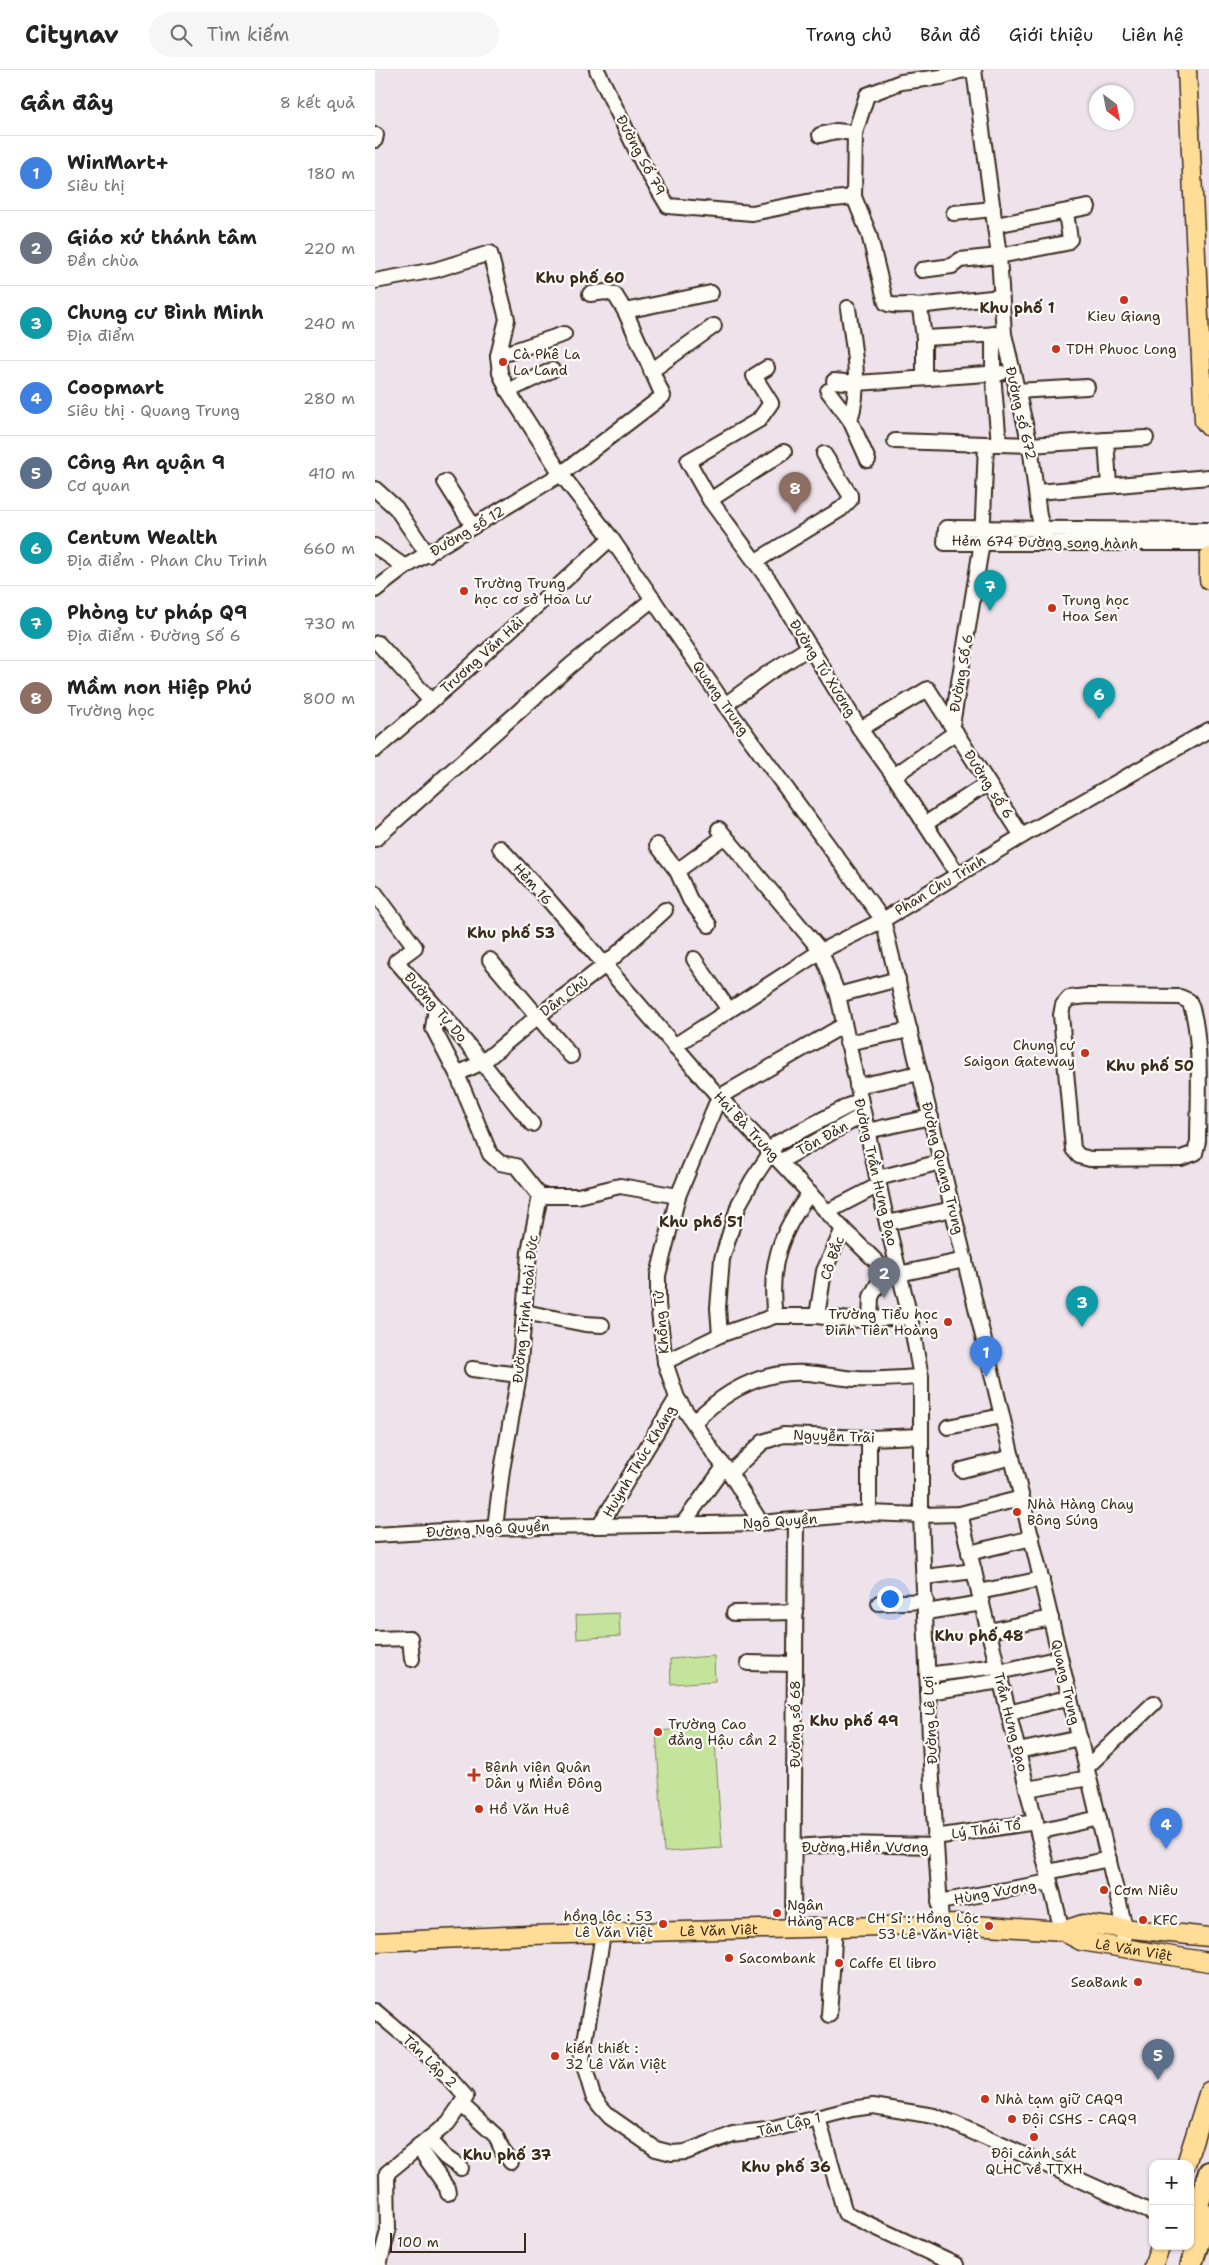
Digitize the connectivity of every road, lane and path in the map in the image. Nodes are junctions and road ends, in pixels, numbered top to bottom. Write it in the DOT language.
graph roads {
  1 [pos="597,70"];
  2 [pos="967,70"];
  3 [pos="974,70"];
  4 [pos="1187,70"];
  5 [pos="1195,70"];
  6 [pos="855,133"];
  7 [pos="820,135"];
  8 [pos="855,197"];
  9 [pos="1087,207"];
  10 [pos="993,210"];
  11 [pos="954,213"];
  12 [pos="1066,213"];
  13 [pos="995,225"];
  14 [pos="999,256"];
  15 [pos="922,270"];
  16 [pos="375,281"];
  17 [pos="711,293"];
  18 [pos="590,294"];
  19 [pos="1001,297"];
  20 [pos="917,306"];
  21 [pos="848,308"];
  22 [pos="625,311"];
  23 [pos="714,326"];
  24 [pos="564,334"];
  25 [pos="999,334"];
  26 [pos="1209,335"];
  27 [pos="924,338"];
  28 [pos="498,356"];
  29 [pos="767,368"];
  30 [pos="552,370"];
  31 [pos="651,372"];
  32 [pos="1012,372"];
  33 [pos="993,374"];
  34 [pos="924,378"];
  35 [pos="857,383"];
  36 [pos="1087,387"];
  37 [pos="508,391"];
  38 [pos="1016,391"];
  39 [pos="850,420"];
  40 [pos="1209,427"];
  41 [pos="1147,438"];
  42 [pos="1106,440"];
  43 [pos="895,441"];
  44 [pos="992,444"];
  45 [pos="1030,445"];
  46 [pos="784,452"];
  47 [pos="824,454"];
  48 [pos="868,460"];
  49 [pos="561,474"];
  50 [pos="1209,477"];
  51 [pos="445,482"];
  52 [pos="1109,486"];
  53 [pos="375,489"];
  54 [pos="1038,492"];
  55 [pos="710,500"];
  56 [pos="473,526"];
  57 [pos="1043,528"];
  58 [pos="1209,530"];
  59 [pos="982,535"];
  60 [pos="611,538"];
  61 [pos="1046,543"];
  62 [pos="1209,543"];
  63 [pos="375,546"];
  64 [pos="428,555"];
  65 [pos="1209,557"];
  66 [pos="756,561"];
  67 [pos="405,567"];
  68 [pos="1209,580"];
  69 [pos="375,590"];
  70 [pos="653,599"];
  71 [pos="378,643"];
  72 [pos="810,647"];
  73 [pos="431,701"];
  74 [pos="725,705"];
  75 [pos="860,729"];
  76 [pos="954,729"];
  77 [pos="1209,730"];
  78 [pos="378,742"];
  79 [pos="894,776"];
  80 [pos="988,783"];
  81 [pos="925,824"];
  82 [pos="1022,836"];
  83 [pos="375,839"];
  84 [pos="657,845"];
  85 [pos="500,848"];
  86 [pos="677,871"];
  87 [pos="958,874"];
  88 [pos="375,893"];
  89 [pos="665,910"];
  90 [pos="883,920"];
  91 [pos="709,925"];
  92 [pos="821,951"];
  93 [pos="694,959"];
  94 [pos="491,960"];
  95 [pos="604,966"];
  96 [pos="898,979"];
  97 [pos="838,995"];
  98 [pos="436,1008"];
  99 [pos="729,1010"];
  100 [pos="537,1016"];
  101 [pos="844,1025"];
  102 [pos="910,1030"];
  103 [pos="847,1043"];
  104 [pos="675,1046"];
  105 [pos="571,1056"];
  106 [pos="1203,1059"];
  107 [pos="483,1062"];
  108 [pos="920,1072"];
  109 [pos="457,1074"];
  110 [pos="858,1093"];
  111 [pos="719,1097"];
  112 [pos="863,1115"];
  113 [pos="931,1117"];
  114 [pos="532,1124"];
  115 [pos="867,1131"];
  116 [pos="776,1157"];
  117 [pos="941,1162"];
  118 [pos="878,1181"];
  119 [pos="810,1193"];
  120 [pos="540,1196"];
  121 [pos="678,1196"];
  122 [pos="953,1209"];
  123 [pos="827,1212"];
  124 [pos="887,1223"];
  125 [pos="843,1229"];
  126 [pos="965,1260"];
  127 [pos="885,1270"];
  128 [pos="899,1274"];
  129 [pos="525,1312"];
  130 [pos="775,1316"];
  131 [pos="817,1316"];
  132 [pos="910,1317"];
  133 [pos="870,1320"];
  134 [pos="601,1325"];
  135 [pos="720,1335"];
  136 [pos="665,1362"];
  137 [pos="472,1369"];
  138 [pos="519,1375"];
  139 [pos="921,1377"];
  140 [pos="677,1398"];
  141 [pos="1002,1416"];
  142 [pos="694,1422"];
  143 [pos="948,1427"];
  144 [pos="921,1436"];
  145 [pos="869,1438"];
  146 [pos="1012,1457"];
  147 [pos="727,1470"];
  148 [pos="962,1470"];
  149 [pos="1022,1498"];
  150 [pos="869,1513"];
  151 [pos="960,1514"];
  152 [pos="921,1515"];
  153 [pos="796,1520"];
  154 [pos="682,1524"];
  155 [pos="761,1524"];
  156 [pos="600,1525"];
  157 [pos="495,1528"];
  158 [pos="375,1535"];
  159 [pos="1032,1538"];
  160 [pos="969,1553"];
  161 [pos="974,1571"];
  162 [pos="925,1577"];
  163 [pos="1042,1579"];
  164 [pos="980,1598"];
  165 [pos="879,1603"];
  166 [pos="926,1607"];
  167 [pos="796,1612"];
  168 [pos="734,1613"];
  169 [pos="1051,1618"];
  170 [pos="989,1631"];
  171 [pos="375,1639"];
  172 [pos="1061,1658"];
  173 [pos="412,1659"];
  174 [pos="748,1663"];
  175 [pos="795,1664"];
  176 [pos="999,1673"];
  177 [pos="927,1675"];
  178 [pos="928,1692"];
  179 [pos="1070,1697"];
  180 [pos="1154,1703"];
  181 [pos="1009,1713"];
  182 [pos="1080,1738"];
  183 [pos="1018,1751"];
  184 [pos="1088,1772"];
  185 [pos="1027,1789"];
  186 [pos="1099,1818"];
  187 [pos="1037,1827"];
  188 [pos="936,1841"];
  189 [pos="794,1847"];
  190 [pos="1109,1860"];
  191 [pos="1049,1877"];
  192 [pos="939,1902"];
  193 [pos="941,1924"];
  194 [pos="835,1927"];
  195 [pos="793,1928"];
  196 [pos="1125,1928"];
  197 [pos="1062,1931"];
  198 [pos="603,1934"];
  199 [pos="1205,1935"];
  200 [pos="375,1942"];
  201 [pos="1122,1948"];
  202 [pos="1205,1964"];
  203 [pos="375,2011"];
  204 [pos="829,2015"];
  205 [pos="1209,2091"];
  206 [pos="461,2104"];
  207 [pos="818,2118"];
  208 [pos="423,2143"];
  209 [pos="1187,2160"];
  210 [pos="511,2162"];
  211 [pos="461,2168"];
  212 [pos="1209,2172"];
  213 [pos="448,2193"];
  214 [pos="1149,2211"];
  215 [pos="1209,2211"];
  216 [pos="1194,2218"];
  217 [pos="1209,2249"];
  218 [pos="1159,2250"];
  219 [pos="1160,2250"];
  220 [pos="1184,2250"];
  221 [pos="379,2265"];
  222 [pos="956,2265"];
  223 [pos="1153,2265"];
  224 [pos="1158,2265"];
  225 [pos="1178,2265"];
  226 [pos="1191,2265"];
  227 [pos="1203,2265"];
  1 -- 8 [label="street, Đường Số 79"];
  2 -- 6 [label="street"];
  3 -- 10 [label="street"];
  4 -- 40 [label="main road"];
  5 -- 26 [label="main road"];
  6 -- 7 [label="street"];
  6 -- 8 [label="street"];
  8 -- 20 [label="street"];
  9 -- 12 [label="street"];
  10 -- 11 [label="street"];
  10 -- 13 [label="street"];
  12 -- 13 [label="street"];
  12 -- 14 [label="street"];
  13 -- 14 [label="street"];
  14 -- 15 [label="street"];
  14 -- 19 [label="street"];
  16 -- 28 [label="street"];
  17 -- 22 [label="street"];
  18 -- 22 [label="street"];
  19 -- 20 [label="street"];
  19 -- 25 [label="street"];
  20 -- 27 [label="street"];
  21 -- 35 [label="street"];
  22 -- 31 [label="street"];
  23 -- 31 [label="street"];
  24 -- 28 [label="street"];
  25 -- 27 [label="street"];
  25 -- 32 [label="street, Đường số 672"];
  25 -- 33 [label="street, Đường Số 6"];
  27 -- 34 [label="street"];
  28 -- 37 [label="street"];
  29 -- 55 [label="street, Đường Tú Xương"];
  30 -- 37 [label="street"];
  31 -- 49 [label="street, Đường số 12"];
  32 -- 33 [label="street"];
  32 -- 38 [label="street, Đường số 672"];
  33 -- 34 [label="street"];
  33 -- 44 [label="street, Đường Số 6"];
  34 -- 35 [label="street"];
  35 -- 39 [label="street"];
  35 -- 39 [label="street"];
  36 -- 38 [label="street"];
  37 -- 49 [label="street"];
  38 -- 45 [label="street, Đường số 672"];
  39 -- 48 [label="street"];
  41 -- 42 [label="street"];
  42 -- 45 [label="street"];
  42 -- 52 [label="street"];
  43 -- 44 [label="street"];
  44 -- 45 [label="street"];
  44 -- 59 [label="street, Đường Số 6"];
  45 -- 54 [label="street, Đường số 672"];
  46 -- 55 [label="street"];
  47 -- 66 [label="street"];
  49 -- 56 [label="street, Đường số 12"];
  49 -- 60 [label="street, Quang Trung"];
  50 -- 52 [label="street"];
  51 -- 56 [label="street"];
  52 -- 54 [label="street"];
  53 -- 64 [label="street"];
  54 -- 57 [label="street, Đường số 672"];
  55 -- 66 [label="street, Đường Tú Xương"];
  56 -- 64 [label="street, Đường số 12"];
  57 -- 58 [label="street, Hẻm 674 Đường song hành"];
  57 -- 59 [label="street, Hẻm 674 Đường song hành"];
  57 -- 61 [label="street, Đường số 672"];
  59 -- 61 [label="street, Hẻm 674 Đường song hành"];
  59 -- 76 [label="street, Đường Số 6"];
  60 -- 70 [label="street, Quang Trung"];
  60 -- 73 [label="street, Trương Văn Hải"];
  61 -- 62 [label="street, Hẻm 674 Đường song hành"];
  63 -- 67 [label="street"];
  64 -- 67 [label="street, Đường số 12"];
  65 -- 68 [label="main road"];
  66 -- 72 [label="street, Đường Tú Xương"];
  67 -- 69 [label="street, Đường số 12"];
  70 -- 74 [label="street, Quang Trung"];
  70 -- 83 [label="street"];
  71 -- 73 [label="street"];
  72 -- 74 [label="street"];
  72 -- 75 [label="street, Đường Tú Xương"];
  73 -- 78 [label="street, Trương Văn Hải"];
  74 -- 90 [label="street, Quang Trung"];
  75 -- 76 [label="street, Đường số 6"];
  75 -- 79 [label="street, Đường Tú Xương"];
  76 -- 79 [label="street, Đường Số 6"];
  76 -- 80 [label="street, Đường số 6"];
  77 -- 82 [label="street, Phan Chu Trinh"];
  79 -- 81 [label="street, Đường Tú Xương"];
  80 -- 81 [label="street"];
  80 -- 82 [label="street, Đường số 6"];
  81 -- 87 [label="street, Đường Tú Xương"];
  82 -- 87 [label="street, Phan Chu Trinh"];
  84 -- 86 [label="street"];
  85 -- 95 [label="street, Hẻm 16"];
  86 -- 91 [label="street"];
  86 -- 92 [label="street, Đường Trần Hưng Đạo"];
  87 -- 90 [label="street, Phan Chu Trinh"];
  88 -- 98 [label="street, Đường Tự Do"];
  89 -- 95 [label="street, Dân Chủ"];
  90 -- 92 [label="street, Phan Chu Trinh"];
  90 -- 96 [label="street, Đường Quang Trung"];
  92 -- 97 [label="street, Đường Trần Hưng Đạo"];
  92 -- 99 [label="street, Phan Chu Trinh"];
  93 -- 99 [label="street"];
  94 -- 100 [label="street"];
  95 -- 100 [label="street, Dân Chủ"];
  95 -- 104 [label="street, Hai Bà Trưng"];
  96 -- 97 [label="street"];
  96 -- 102 [label="street, Đường Quang Trung"];
  97 -- 101 [label="street, Đường Trần Hưng Đạo"];
  98 -- 107 [label="street, Đường Tự Do"];
  98 -- 109 [label="street"];
  99 -- 104 [label="street, Phan Chu Trinh"];
  100 -- 105 [label="street"];
  100 -- 107 [label="street, Dân Chủ"];
  101 -- 103 [label="street, Đường Trần Hưng Đạo"];
  101 -- 111 [label="street"];
  102 -- 103 [label="street"];
  102 -- 108 [label="street, Đường Quang Trung"];
  103 -- 110 [label="street, Đường Trần Hưng Đạo"];
  104 -- 111 [label="street, Hai Bà Trưng"];
  106 -- 106 [label="street"];
  107 -- 109 [label="street, Dân Chủ"];
  107 -- 114 [label="street, Đường Tự Do"];
  108 -- 110 [label="street"];
  108 -- 113 [label="street, Đường Quang Trung"];
  109 -- 120 [label="street"];
  110 -- 112 [label="street, Đường Trần Hưng Đạo"];
  110 -- 116 [label="street"];
  111 -- 116 [label="street, Hai Bà Trưng"];
  111 -- 121 [label="street, Khổng Tử"];
  112 -- 115 [label="street, Đường Trần Hưng Đạo"];
  112 -- 116 [label="street, Tôn Đản"];
  113 -- 115 [label="street"];
  113 -- 117 [label="street, Đường Quang Trung"];
  115 -- 118 [label="street, Đường Trần Hưng Đạo"];
  116 -- 119 [label="street, Hai Bà Trưng"];
  116 -- 135 [label="street"];
  117 -- 118 [label="street"];
  117 -- 122 [label="street, Đường Quang Trung"];
  118 -- 123 [label="street"];
  118 -- 124 [label="street, Đường Trần Hưng Đạo"];
  119 -- 123 [label="street, Hai Bà Trưng"];
  119 -- 130 [label="street"];
  120 -- 121 [label="street"];
  120 -- 129 [label="street, Đường Trịnh Hoài Đức"];
  121 -- 136 [label="street, Khổng Tử"];
  122 -- 124 [label="street"];
  122 -- 126 [label="street, Đường Quang Trung"];
  123 -- 125 [label="street, Hai Bà Trưng"];
  124 -- 128 [label="street, Đường Trần Hưng Đạo"];
  125 -- 127 [label="street, Hai Bà Trưng"];
  125 -- 131 [label="street, Cô Bắc"];
  126 -- 128 [label="street"];
  126 -- 141 [label="street, Đường Quang Trung"];
  127 -- 128 [label="street, Hai Bà Trưng"];
  127 -- 133 [label="street"];
  128 -- 132 [label="street, Đường Trần Hưng Đạo"];
  129 -- 134 [label="street"];
  129 -- 138 [label="street, Đường Trịnh Hoài Đức"];
  130 -- 131 [label="street"];
  130 -- 135 [label="street"];
  131 -- 133 [label="street"];
  132 -- 133 [label="street"];
  132 -- 139 [label="street, Đường Trần Hưng Đạo"];
  135 -- 136 [label="street"];
  136 -- 140 [label="street, Khổng Tử"];
  137 -- 138 [label="street"];
  138 -- 157 [label="street, Đường Trịnh Hoài Đức"];
  139 -- 142 [label="street"];
  139 -- 144 [label="street, Đường Trần Hưng Đạo"];
  140 -- 142 [label="street, Khổng Tử"];
  140 -- 156 [label="street, Huỳnh Thúc Kháng"];
  141 -- 143 [label="street"];
  141 -- 146 [label="street, Quang Trung"];
  142 -- 147 [label="street, Khổng Tử"];
  144 -- 145 [label="street, Nguyễn Trãi"];
  144 -- 152 [label="street, Đường Trần Hưng Đạo"];
  145 -- 147 [label="street, Nguyễn Trãi"];
  145 -- 150 [label="street"];
  146 -- 148 [label="street"];
  146 -- 149 [label="street, Quang Trung"];
  147 -- 154 [label="street, Nguyễn Trãi"];
  147 -- 155 [label="street, Khổng Tử"];
  149 -- 151 [label="street, Ngô Quyền"];
  149 -- 159 [label="street, Quang Trung"];
  150 -- 152 [label="street, Ngô Quyền"];
  150 -- 153 [label="street, Ngô Quyền"];
  151 -- 152 [label="street, Ngô Quyền"];
  151 -- 160 [label="street, Trần Hưng Đạo"];
  152 -- 162 [label="street, Đường Lê Lợi"];
  153 -- 155 [label="street, Ngô Quyền"];
  153 -- 167 [label="street, Đường số 68"];
  154 -- 155 [label="street, Ngô Quyền"];
  154 -- 156 [label="street, Ngô Quyền"];
  156 -- 157 [label="street, Đường Ngô Quyền"];
  157 -- 158 [label="street, Đường Ngô Quyền"];
  159 -- 160 [label="street"];
  159 -- 163 [label="street, Quang Trung"];
  160 -- 161 [label="street, Trần Hưng Đạo"];
  161 -- 162 [label="street"];
  161 -- 164 [label="street, Trần Hưng Đạo"];
  162 -- 166 [label="street, Đường Lê Lợi"];
  163 -- 164 [label="street"];
  163 -- 169 [label="street, Quang Trung"];
  164 -- 166 [label="street"];
  164 -- 170 [label="street, Trần Hưng Đạo"];
  165 -- 166 [label="street"];
  166 -- 177 [label="street, Đường Lê Lợi"];
  167 -- 168 [label="street"];
  167 -- 175 [label="street, Đường số 68"];
  169 -- 170 [label="street"];
  169 -- 172 [label="street, Quang Trung"];
  170 -- 176 [label="street, Trần Hưng Đạo"];
  171 -- 173 [label="street"];
  172 -- 176 [label="street"];
  172 -- 179 [label="street, Quang Trung"];
  174 -- 175 [label="street"];
  175 -- 189 [label="street, Đường số 68"];
  176 -- 177 [label="street"];
  176 -- 178 [label="street"];
  176 -- 181 [label="street, Trần Hưng Đạo"];
  177 -- 178 [label="street, Đường Lê Lợi"];
  178 -- 188 [label="street, Đường Lê Lợi"];
  179 -- 181 [label="street"];
  179 -- 182 [label="street, Quang Trung"];
  180 -- 184 [label="street"];
  181 -- 183 [label="street, Trần Hưng Đạo"];
  182 -- 183 [label="street"];
  182 -- 184 [label="street, Quang Trung"];
  183 -- 185 [label="street, Trần Hưng Đạo"];
  184 -- 185 [label="street"];
  184 -- 186 [label="street, Quang Trung"];
  185 -- 187 [label="street, Trần Hưng Đạo"];
  186 -- 187 [label="street, Lý Thái Tổ"];
  186 -- 190 [label="street, Quang Trung"];
  187 -- 188 [label="street, Lý Thái Tổ"];
  187 -- 191 [label="street, Trần Hưng Đạo"];
  188 -- 189 [label="street, Đường Hiền Vương"];
  188 -- 192 [label="street, Đường Lê Lợi"];
  189 -- 195 [label="street, Đường số 68"];
  190 -- 191 [label="street, Hùng Vương"];
  190 -- 196 [label="street, Quang Trung"];
  191 -- 192 [label="street, Hùng Vương"];
  191 -- 197 [label="street, Trần Hưng Đạo"];
  192 -- 193 [label="street, Đường Lê Lợi"];
  193 -- 194 [label="main road, Lê Văn Việt"];
  193 -- 197 [label="main road, Lê Văn Việt"];
  194 -- 195 [label="main road, Lê Văn Việt"];
  194 -- 204 [label="street"];
  195 -- 198 [label="main road, Lê Văn Việt"];
  196 -- 197 [label="main road, Lê Văn Việt"];
  196 -- 199 [label="main road, Lê Văn Việt"];
  196 -- 201 [label="street, Quang Trung"];
  197 -- 201 [label="main road, Lê Văn Việt"];
  198 -- 200 [label="main road, Lê Văn Việt"];
  198 -- 207 [label="street, Tân Lập 1"];
  201 -- 202 [label="main road, Lê Văn Việt"];
  203 -- 206 [label="street, Tân Lập 2"];
  205 -- 209 [label="main road"];
  206 -- 208 [label="street, Tân Lập 2"];
  206 -- 210 [label="street"];
  207 -- 214 [label="street, Tân Lập 1"];
  207 -- 222 [label="street"];
  208 -- 211 [label="street"];
  208 -- 213 [label="street"];
  208 -- 221 [label="street, Tân Lập 2"];
  212 -- 216 [label="highway"];
  215 -- 226 [label="highway"];
  217 -- 227 [label="highway"];
  218 -- 223 [label="main road"];
  219 -- 224 [label="main road"];
  220 -- 225 [label="highway"];
}
